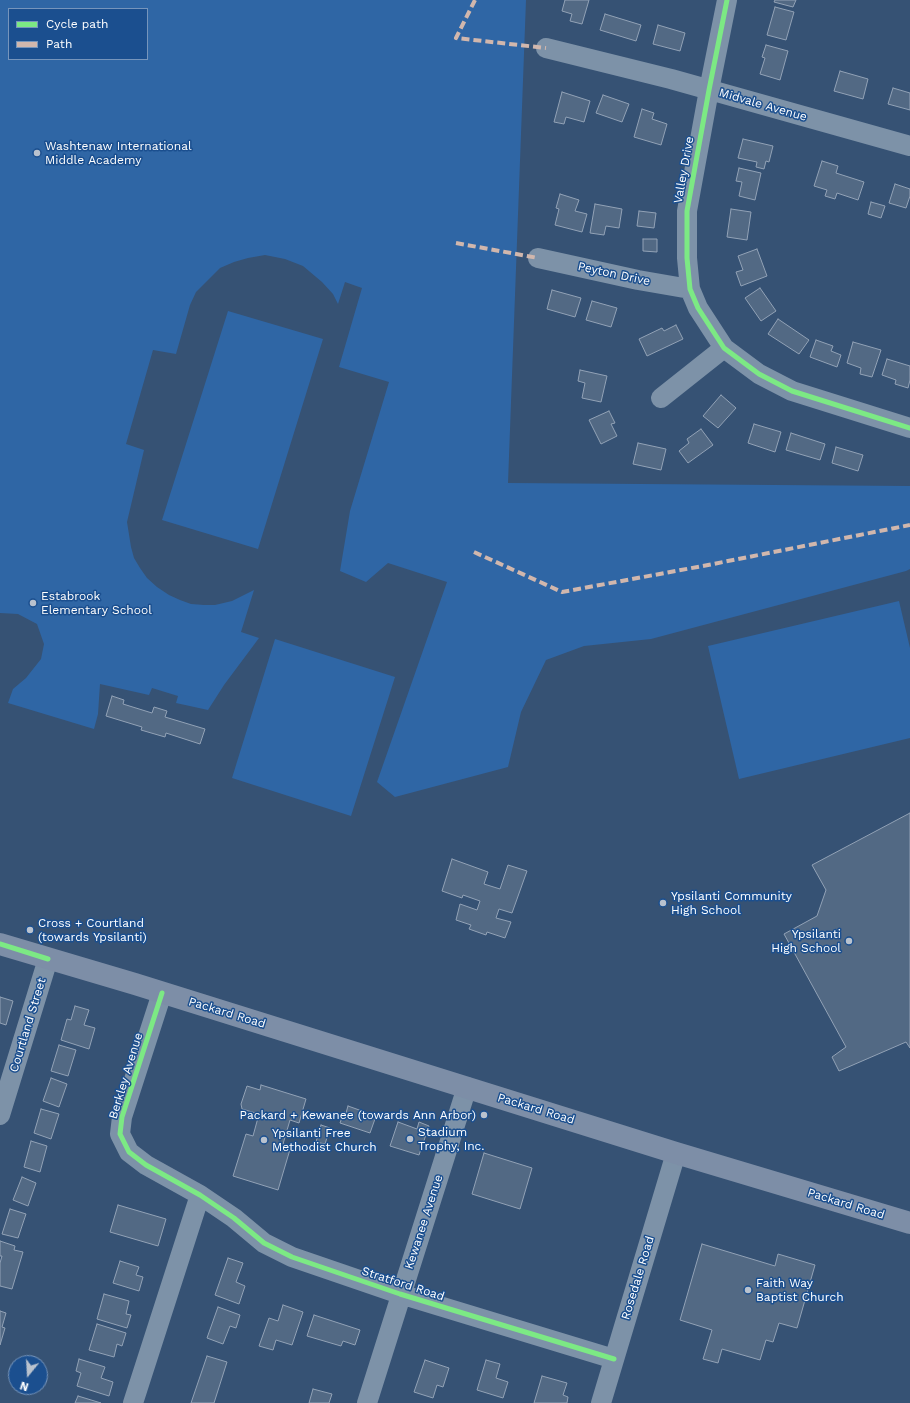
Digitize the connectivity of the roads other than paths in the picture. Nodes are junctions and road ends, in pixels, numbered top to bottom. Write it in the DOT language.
graph roads {
  1 [pos="727,0"];
  2 [pos="546,48"];
  3 [pos="709,90"];
  4 [pos="910,146"];
  5 [pos="538,258"];
  6 [pos="690,289"];
  7 [pos="724,348"];
  8 [pos="661,398"];
  9 [pos="910,428"];
  10 [pos="0,944"];
  11 [pos="48,959"];
  12 [pos="162,993"];
  13 [pos="467,1087"];
  14 [pos="0,1115"];
  15 [pos="676,1153"];
  16 [pos="200,1195"];
  17 [pos="910,1223"];
  18 [pos="400,1294"];
  19 [pos="614,1359"];
  20 [pos="133,1403"];
  21 [pos="367,1403"];
  22 [pos="601,1403"];
  1 -- 3 [label="street, Valley Drive"];
  2 -- 3 [label="street, Midvale Avenue"];
  3 -- 4 [label="street, Midvale Avenue"];
  3 -- 6 [label="street, Valley Drive"];
  5 -- 6 [label="street, Peyton Drive"];
  6 -- 7 [label="street, Valley Drive"];
  7 -- 8 [label="street"];
  7 -- 9 [label="street, Valley Drive"];
  10 -- 11 [label="main road, Packard Road"];
  11 -- 12 [label="main road, Packard Road"];
  11 -- 14 [label="street, Courtland Street"];
  12 -- 13 [label="main road, Packard Road"];
  12 -- 16 [label="street, Berkley Avenue"];
  13 -- 15 [label="main road, Packard Road"];
  13 -- 18 [label="street, Kewanee Avenue"];
  15 -- 17 [label="main road, Packard Road"];
  15 -- 19 [label="street, Rosedale Road"];
  16 -- 18 [label="street, Stratford Road"];
  16 -- 20 [label="street"];
  18 -- 19 [label="street, Stratford Road"];
  18 -- 21 [label="street, Kewanee Avenue"];
  19 -- 22 [label="street, Rosedale Road"];
}
